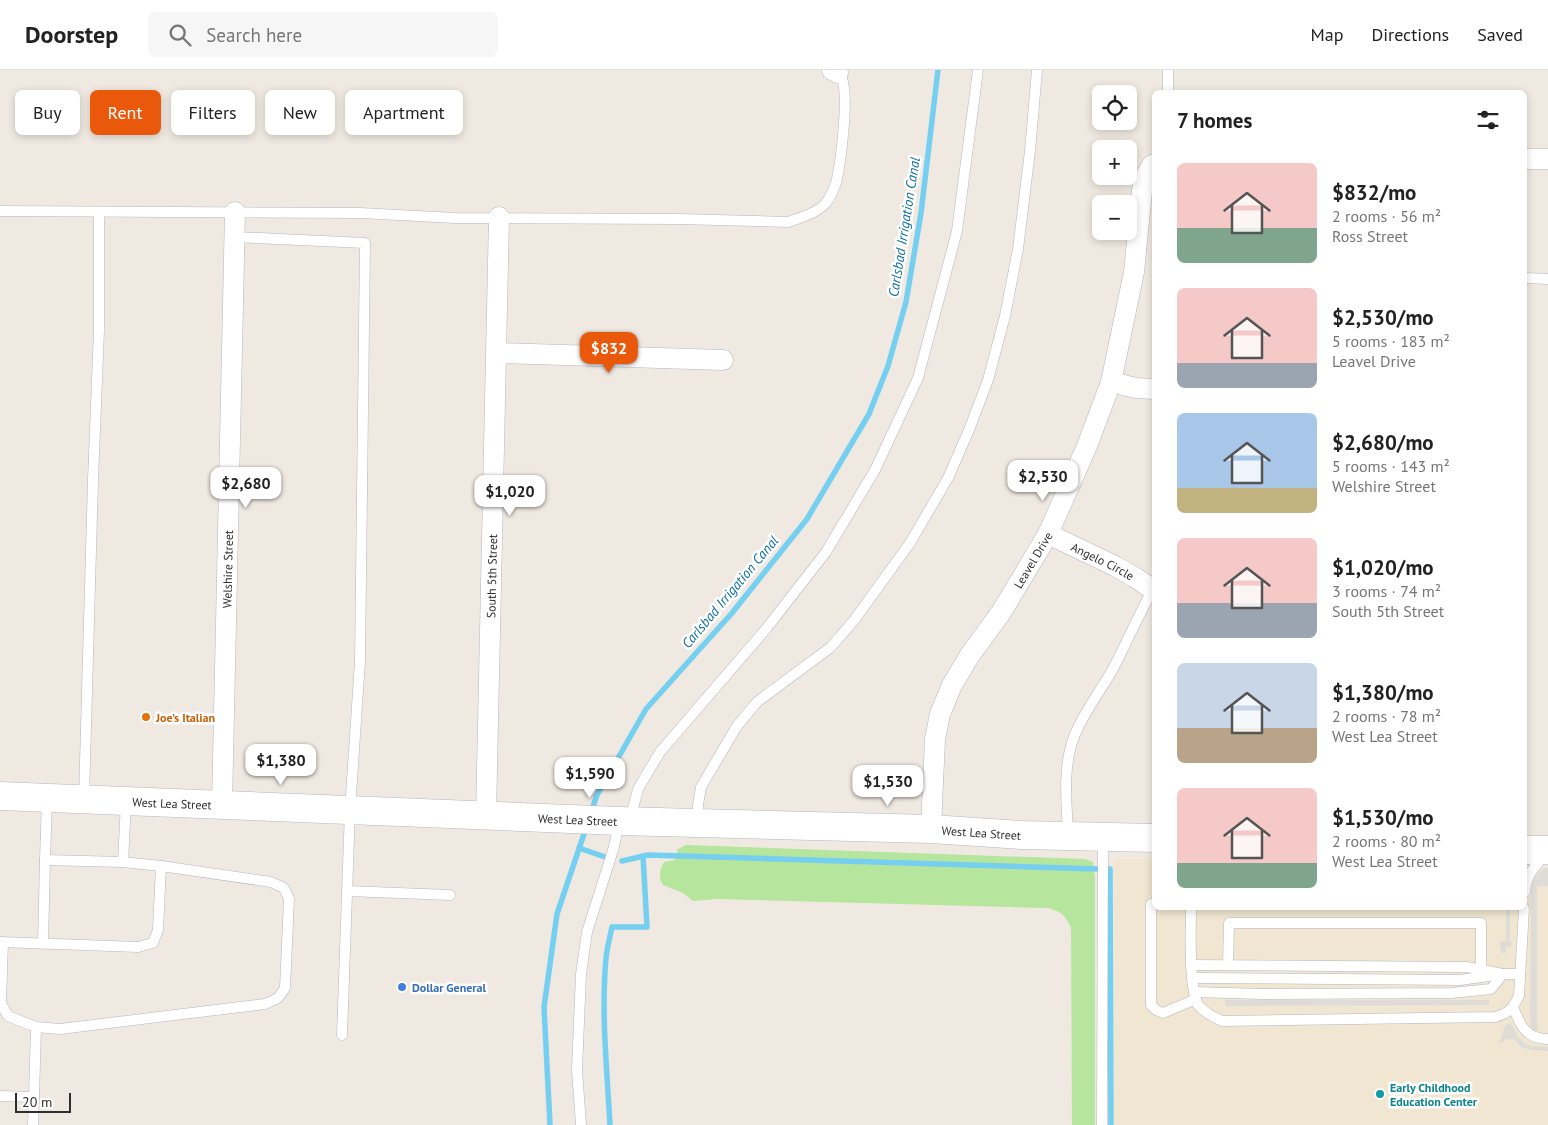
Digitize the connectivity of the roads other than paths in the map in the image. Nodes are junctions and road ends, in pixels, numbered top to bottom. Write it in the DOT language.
graph roads {
  1 [pos="978,70"];
  2 [pos="1037,70"];
  3 [pos="1168,70"];
  4 [pos="835,72"];
  5 [pos="1168,90"];
  6 [pos="1527,159"];
  7 [pos="1548,159"];
  8 [pos="1152,166"];
  9 [pos="0,211"];
  10 [pos="99,212"];
  11 [pos="235,212"];
  12 [pos="499,217"];
  13 [pos="235,237"];
  14 [pos="1527,278"];
  15 [pos="1548,279"];
  16 [pos="497,353"];
  17 [pos="723,360"];
  18 [pos="1111,382"];
  19 [pos="1152,389"];
  20 [pos="1048,534"];
  21 [pos="1152,588"];
  22 [pos="1152,593"];
  23 [pos="0,796"];
  24 [pos="47,798"];
  25 [pos="84,800"];
  26 [pos="126,801"];
  27 [pos="222,805"];
  28 [pos="350,810"];
  29 [pos="486,816"];
  30 [pos="625,821"];
  31 [pos="699,824"];
  32 [pos="931,829"];
  33 [pos="1068,836"];
  34 [pos="1103,837"];
  35 [pos="1152,838"];
  36 [pos="1527,850"];
  37 [pos="1548,851"];
  38 [pos="45,860"];
  39 [pos="124,862"];
  40 [pos="161,866"];
  41 [pos="1527,880"];
  42 [pos="347,891"];
  43 [pos="450,896"];
  44 [pos="1152,904"];
  45 [pos="1190,910"];
  46 [pos="1524,910"];
  47 [pos="1,942"];
  48 [pos="43,944"];
  49 [pos="1191,965"];
  50 [pos="1228,966"];
  51 [pos="1482,970"];
  52 [pos="1503,974"];
  53 [pos="1520,974"];
  54 [pos="1193,978"];
  55 [pos="1195,996"];
  56 [pos="1513,1007"];
  57 [pos="36,1027"];
  58 [pos="342,1035"];
  59 [pos="1548,1039"];
  60 [pos="0,1096"];
  61 [pos="34,1097"];
  62 [pos="32,1125"];
  63 [pos="581,1125"];
  64 [pos="1102,1125"];
  1 -- 30 [label="lane"];
  2 -- 31 [label="lane"];
  3 -- 5 [label="lane"];
  4 -- 12 [label="lane"];
  6 -- 7 [label="street"];
  8 -- 18 [label="street, Leavel Drive"];
  9 -- 10 [label="lane"];
  10 -- 11 [label="lane"];
  10 -- 25 [label="lane"];
  11 -- 12 [label="lane"];
  11 -- 13 [label="street, Welshire Street"];
  12 -- 16 [label="street, South 5th Street"];
  13 -- 27 [label="street, Welshire Street"];
  13 -- 28 [label="lane"];
  14 -- 15 [label="lane"];
  16 -- 17 [label="street"];
  16 -- 29 [label="street, South 5th Street"];
  18 -- 19 [label="street"];
  18 -- 20 [label="street, Leavel Drive"];
  20 -- 21 [label="street, Angelo Circle"];
  20 -- 32 [label="street, Leavel Drive"];
  22 -- 33 [label="lane"];
  23 -- 24 [label="main road, West Lea Street"];
  24 -- 25 [label="main road, West Lea Street"];
  24 -- 38 [label="lane"];
  25 -- 26 [label="main road, West Lea Street"];
  26 -- 27 [label="main road, West Lea Street"];
  26 -- 39 [label="lane"];
  27 -- 28 [label="main road, West Lea Street"];
  28 -- 29 [label="main road, West Lea Street"];
  28 -- 42 [label="lane"];
  29 -- 30 [label="main road, West Lea Street"];
  30 -- 31 [label="main road, West Lea Street"];
  30 -- 63 [label="lane"];
  31 -- 32 [label="main road, West Lea Street"];
  32 -- 33 [label="main road, West Lea Street"];
  33 -- 34 [label="main road, West Lea Street"];
  34 -- 35 [label="main road, West Lea Street"];
  34 -- 64 [label="lane"];
  36 -- 37 [label="main road"];
  37 -- 41 [label="lane"];
  38 -- 39 [label="lane"];
  38 -- 48 [label="lane"];
  39 -- 40 [label="lane"];
  40 -- 48 [label="lane"];
  40 -- 57 [label="lane"];
  42 -- 43 [label="lane"];
  42 -- 58 [label="lane"];
  44 -- 55 [label="lane"];
  45 -- 49 [label="lane"];
  46 -- 53 [label="lane"];
  47 -- 48 [label="lane"];
  47 -- 57 [label="lane"];
  49 -- 50 [label="lane"];
  49 -- 54 [label="lane"];
  50 -- 51 [label="lane"];
  50 -- 51 [label="lane"];
  51 -- 52 [label="lane"];
  52 -- 53 [label="lane"];
  52 -- 54 [label="lane"];
  52 -- 55 [label="lane"];
  53 -- 56 [label="lane"];
  54 -- 55 [label="lane"];
  55 -- 56 [label="lane"];
  56 -- 59 [label="lane"];
  57 -- 61 [label="lane"];
  60 -- 61 [label="lane"];
  61 -- 62 [label="lane"];
}
